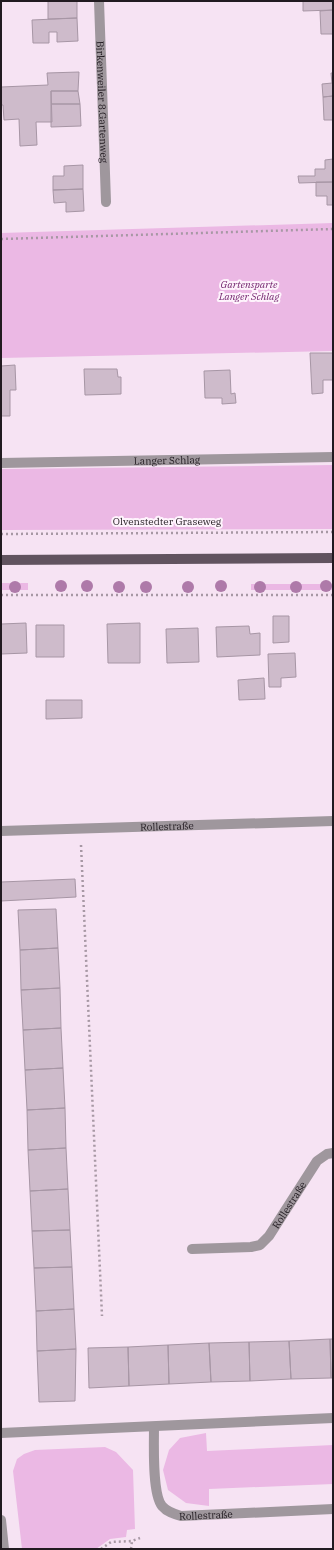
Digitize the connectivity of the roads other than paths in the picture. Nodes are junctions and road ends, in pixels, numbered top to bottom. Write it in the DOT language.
graph roads {
  1 [pos="99,1"];
  2 [pos="106,202"];
  3 [pos="333,457"];
  4 [pos="1,463"];
  5 [pos="333,558"];
  6 [pos="1,560"];
  7 [pos="333,821"];
  8 [pos="1,831"];
  9 [pos="333,1153"];
  10 [pos="192,1249"];
  11 [pos="333,1418"];
  12 [pos="154,1427"];
  13 [pos="1,1433"];
  14 [pos="333,1509"];
  15 [pos="1,1520"];
  16 [pos="4,1549"];
  1 -- 2 [label="street, Birkenweiler 8.Gartenweg"];
  3 -- 4 [label="street, Langer Schlag"];
  5 -- 6 [label="main road"];
  7 -- 8 [label="street, Rollestraße"];
  9 -- 10 [label="street, Rollestraße"];
  11 -- 12 [label="street"];
  12 -- 13 [label="street"];
  12 -- 14 [label="street, Rollestraße"];
  15 -- 16 [label="street"];
}
